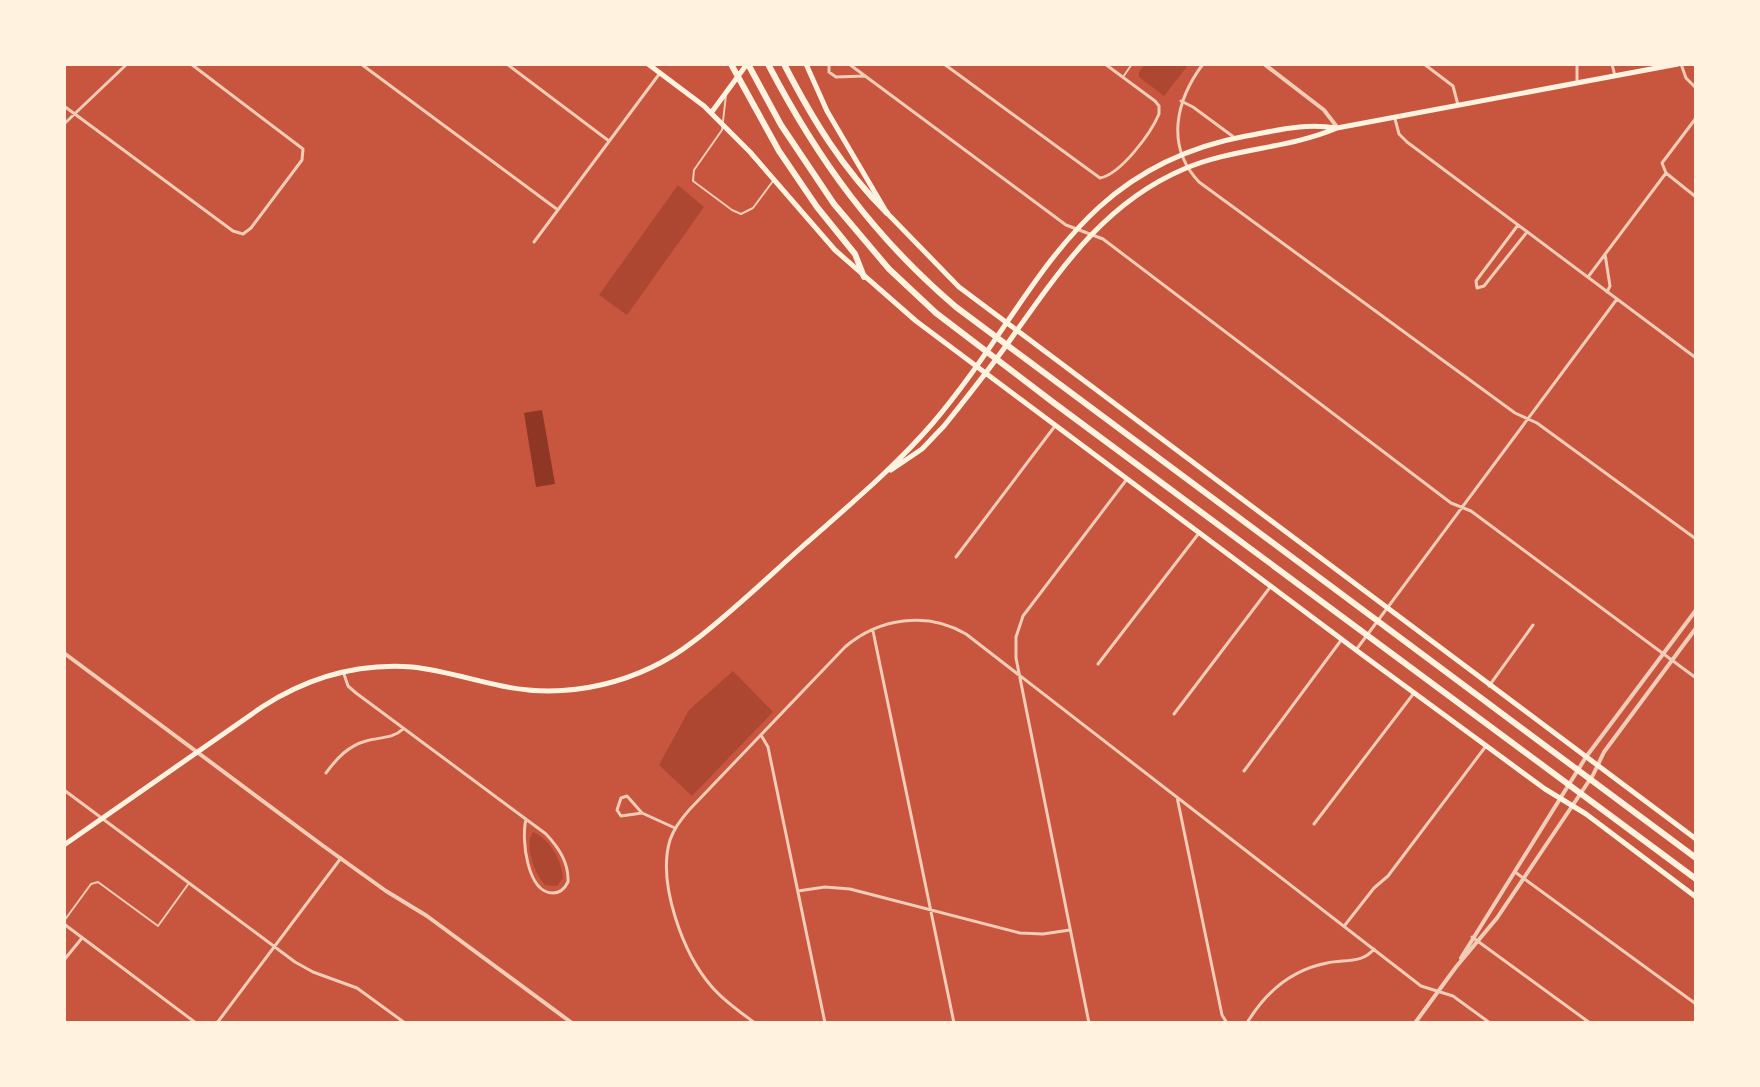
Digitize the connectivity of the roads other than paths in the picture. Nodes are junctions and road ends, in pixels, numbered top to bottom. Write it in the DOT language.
graph roads {
  1 [pos="127,64"];
  2 [pos="191,64"];
  3 [pos="361,64"];
  4 [pos="507,64"];
  5 [pos="648,64"];
  6 [pos="731,64"];
  7 [pos="747,64"];
  8 [pos="768,64"];
  9 [pos="784,64"];
  10 [pos="807,64"];
  11 [pos="829,64"];
  12 [pos="849,64"];
  13 [pos="944,64"];
  14 [pos="1105,64"];
  15 [pos="1132,64"];
  16 [pos="1203,64"];
  17 [pos="1264,64"];
  18 [pos="1424,64"];
  19 [pos="1577,64"];
  20 [pos="1612,64"];
  21 [pos="1680,64"];
  22 [pos="660,73"];
  23 [pos="865,76"];
  24 [pos="1615,76"];
  25 [pos="1122,78"];
  26 [pos="1577,83"];
  27 [pos="1696,88"];
  28 [pos="727,92"];
  29 [pos="1181,101"];
  30 [pos="1458,105"];
  31 [pos="64,106"];
  32 [pos="711,113"];
  33 [pos="75,114"];
  34 [pos="1395,117"];
  35 [pos="1696,118"];
  36 [pos="64,124"];
  37 [pos="723,125"];
  38 [pos="1337,128"];
  39 [pos="1235,138"];
  40 [pos="609,141"];
  41 [pos="1181,154"];
  42 [pos="1188,168"];
  43 [pos="1666,173"];
  44 [pos="774,180"];
  45 [pos="1696,197"];
  46 [pos="558,210"];
  47 [pos="887,213"];
  48 [pos="1518,225"];
  49 [pos="1075,229"];
  50 [pos="1527,232"];
  51 [pos="1091,234"];
  52 [pos="534,242"];
  53 [pos="1605,254"];
  54 [pos="864,277"];
  55 [pos="1588,277"];
  56 [pos="1607,292"];
  57 [pos="1617,299"];
  58 [pos="1003,327"];
  59 [pos="1014,335"];
  60 [pos="1696,358"];
  61 [pos="977,363"];
  62 [pos="987,370"];
  63 [pos="1528,419"];
  64 [pos="1055,426"];
  65 [pos="880,478"];
  66 [pos="1127,479"];
  67 [pos="1461,507"];
  68 [pos="1199,533"];
  69 [pos="1696,539"];
  70 [pos="956,557"];
  71 [pos="1271,586"];
  72 [pos="1385,610"];
  73 [pos="1696,610"];
  74 [pos="1533,625"];
  75 [pos="1696,628"];
  76 [pos="872,629"];
  77 [pos="1342,639"];
  78 [pos="1358,647"];
  79 [pos="64,653"];
  80 [pos="1662,653"];
  81 [pos="1672,660"];
  82 [pos="1098,664"];
  83 [pos="344,672"];
  84 [pos="1019,675"];
  85 [pos="1696,678"];
  86 [pos="1489,686"];
  87 [pos="1414,693"];
  88 [pos="1174,714"];
  89 [pos="403,729"];
  90 [pos="761,735"];
  91 [pos="1486,746"];
  92 [pos="195,752"];
  93 [pos="1584,759"];
  94 [pos="1596,768"];
  95 [pos="1244,771"];
  96 [pos="326,773"];
  97 [pos="64,790"];
  98 [pos="1560,796"];
  99 [pos="1177,797"];
  100 [pos="1573,804"];
  101 [pos="642,813"];
  102 [pos="102,818"];
  103 [pos="526,820"];
  104 [pos="1314,824"];
  105 [pos="675,828"];
  106 [pos="1696,839"];
  107 [pos="64,845"];
  108 [pos="341,858"];
  109 [pos="1696,858"];
  110 [pos="1514,871"];
  111 [pos="1524,878"];
  112 [pos="1696,879"];
  113 [pos="190,883"];
  114 [pos="798,891"];
  115 [pos="1696,897"];
  116 [pos="931,911"];
  117 [pos="64,922"];
  118 [pos="1345,925"];
  119 [pos="1070,930"];
  120 [pos="1472,937"];
  121 [pos="82,938"];
  122 [pos="1479,942"];
  123 [pos="275,947"];
  124 [pos="1374,949"];
  125 [pos="64,960"];
  126 [pos="1456,967"];
  127 [pos="1438,991"];
  128 [pos="1696,1004"];
  129 [pos="196,1023"];
  130 [pos="217,1023"];
  131 [pos="405,1023"];
  132 [pos="572,1023"];
  133 [pos="755,1023"];
  134 [pos="825,1023"];
  135 [pos="954,1023"];
  136 [pos="1089,1023"];
  137 [pos="1227,1023"];
  138 [pos="1247,1023"];
  139 [pos="1415,1023"];
  140 [pos="1490,1023"];
  141 [pos="1590,1023"];
  1 -- 33 [label="street"];
  2 -- 33 [label="street"];
  3 -- 46 [label="street"];
  4 -- 40 [label="street"];
  5 -- 22 [label="main road"];
  6 -- 54 [label="highway"];
  7 -- 28 [label="main road"];
  7 -- 112 [label="highway"];
  8 -- 109 [label="highway"];
  9 -- 47 [label="highway"];
  10 -- 47 [label="main road"];
  11 -- 23 [label="street"];
  12 -- 23 [label="street"];
  13 -- 25 [label="street"];
  14 -- 25 [label="street"];
  15 -- 25 [label="street"];
  16 -- 29 [label="street"];
  17 -- 38 [label="street"];
  18 -- 30 [label="street"];
  19 -- 26 [label="street"];
  20 -- 24 [label="street"];
  21 -- 24 [label="main road"];
  21 -- 27 [label="street"];
  22 -- 32 [label="main road"];
  22 -- 40 [label="street"];
  23 -- 49 [label="street"];
  24 -- 26 [label="main road"];
  26 -- 30 [label="main road"];
  28 -- 32 [label="main road"];
  28 -- 37 [label="street"];
  29 -- 39 [label="street"];
  29 -- 41 [label="street"];
  30 -- 34 [label="main road"];
  31 -- 33 [label="street"];
  32 -- 37 [label="main road"];
  33 -- 36 [label="street"];
  34 -- 38 [label="main road"];
  34 -- 48 [label="street"];
  35 -- 43 [label="street"];
  37 -- 44 [label="main road"];
  37 -- 44 [label="street"];
  38 -- 39 [label="main road"];
  38 -- 42 [label="main road"];
  39 -- 41 [label="main road"];
  40 -- 46 [label="street"];
  41 -- 42 [label="street"];
  41 -- 49 [label="main road"];
  42 -- 51 [label="main road"];
  42 -- 63 [label="street"];
  43 -- 45 [label="street"];
  43 -- 53 [label="street"];
  44 -- 54 [label="main road"];
  46 -- 52 [label="street"];
  47 -- 58 [label="main road"];
  48 -- 50 [label="street"];
  48 -- 50 [label="street"];
  49 -- 51 [label="street"];
  49 -- 58 [label="main road"];
  50 -- 55 [label="street"];
  51 -- 59 [label="main road"];
  51 -- 67 [label="street"];
  53 -- 55 [label="street"];
  53 -- 56 [label="street"];
  54 -- 61 [label="main road"];
  55 -- 56 [label="street"];
  56 -- 57 [label="street"];
  57 -- 60 [label="street"];
  57 -- 63 [label="street"];
  58 -- 59 [label="main road"];
  58 -- 61 [label="main road"];
  59 -- 62 [label="main road"];
  59 -- 72 [label="main road"];
  61 -- 62 [label="main road"];
  61 -- 65 [label="main road"];
  62 -- 64 [label="main road"];
  62 -- 65 [label="main road"];
  63 -- 67 [label="street"];
  63 -- 69 [label="street"];
  64 -- 66 [label="main road"];
  64 -- 70 [label="street"];
  65 -- 83 [label="main road"];
  66 -- 68 [label="main road"];
  66 -- 84 [label="street"];
  67 -- 72 [label="street"];
  67 -- 80 [label="street"];
  68 -- 71 [label="main road"];
  68 -- 82 [label="street"];
  71 -- 77 [label="main road"];
  71 -- 88 [label="street"];
  72 -- 78 [label="street"];
  72 -- 86 [label="main road"];
  73 -- 80 [label="street"];
  74 -- 86 [label="street"];
  75 -- 81 [label="street"];
  76 -- 84 [label="street"];
  76 -- 90 [label="street"];
  76 -- 116 [label="street"];
  77 -- 78 [label="main road"];
  77 -- 95 [label="street"];
  78 -- 87 [label="main road"];
  79 -- 92 [label="street"];
  80 -- 81 [label="street"];
  80 -- 93 [label="street"];
  81 -- 85 [label="street"];
  81 -- 94 [label="street"];
  83 -- 89 [label="street"];
  83 -- 92 [label="main road"];
  84 -- 99 [label="street"];
  84 -- 119 [label="street"];
  86 -- 93 [label="main road"];
  87 -- 91 [label="main road"];
  87 -- 104 [label="street"];
  89 -- 96 [label="street"];
  89 -- 103 [label="street"];
  90 -- 105 [label="street"];
  90 -- 114 [label="street"];
  91 -- 98 [label="main road"];
  91 -- 118 [label="street"];
  92 -- 102 [label="main road"];
  92 -- 108 [label="street"];
  93 -- 94 [label="main road"];
  93 -- 98 [label="street"];
  94 -- 100 [label="street"];
  94 -- 106 [label="main road"];
  97 -- 102 [label="street"];
  98 -- 100 [label="main road"];
  98 -- 110 [label="street"];
  99 -- 118 [label="street"];
  99 -- 137 [label="street"];
  100 -- 111 [label="street"];
  100 -- 115 [label="main road"];
  101 -- 101 [label="street"];
  101 -- 105 [label="street"];
  102 -- 107 [label="main road"];
  102 -- 113 [label="street"];
  103 -- 103 [label="street"];
  105 -- 133 [label="street"];
  108 -- 123 [label="street"];
  108 -- 132 [label="street"];
  110 -- 111 [label="street"];
  110 -- 120 [label="street"];
  111 -- 122 [label="street"];
  111 -- 128 [label="street"];
  113 -- 117 [label="street"];
  113 -- 123 [label="street"];
  114 -- 116 [label="street"];
  114 -- 134 [label="street"];
  116 -- 119 [label="street"];
  116 -- 135 [label="street"];
  117 -- 121 [label="street"];
  118 -- 124 [label="street"];
  119 -- 136 [label="street"];
  120 -- 122 [label="street"];
  120 -- 126 [label="street"];
  121 -- 125 [label="street"];
  121 -- 129 [label="street"];
  122 -- 126 [label="street"];
  122 -- 141 [label="street"];
  123 -- 130 [label="street"];
  123 -- 131 [label="street"];
  124 -- 127 [label="street"];
  124 -- 138 [label="street"];
  126 -- 127 [label="street"];
  127 -- 139 [label="street"];
  127 -- 140 [label="street"];
}
